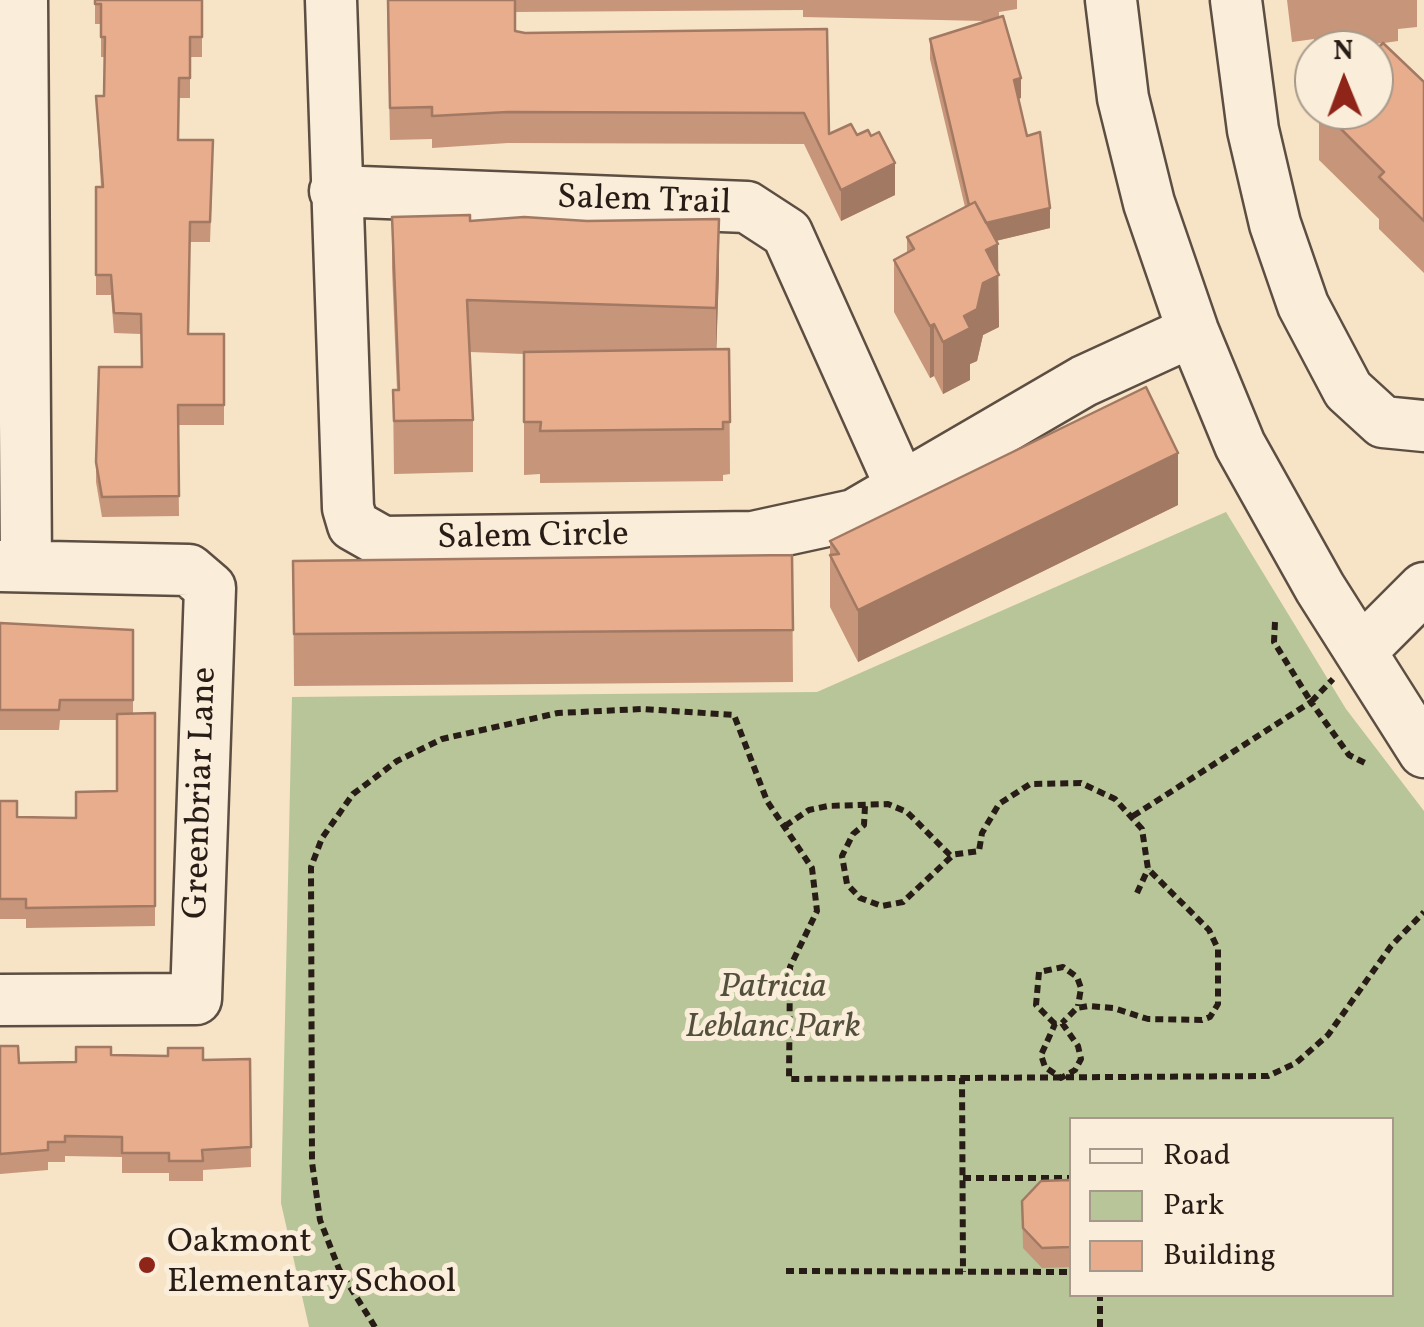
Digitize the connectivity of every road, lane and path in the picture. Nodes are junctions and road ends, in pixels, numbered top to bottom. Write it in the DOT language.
graph roads {
  1 [pos="22,0"];
  2 [pos="330,0"];
  3 [pos="1111,0"];
  4 [pos="1236,0"];
  5 [pos="335,191"];
  6 [pos="1193,330"];
  7 [pos="1424,426"];
  8 [pos="901,487"];
  9 [pos="13,566"];
  10 [pos="1424,588"];
  11 [pos="1275,622"];
  12 [pos="1362,650"];
  13 [pos="1311,702"];
  14 [pos="1424,752"];
  15 [pos="1369,765"];
  16 [pos="865,806"];
  17 [pos="1133,816"];
  18 [pos="785,826"];
  19 [pos="953,854"];
  20 [pos="1148,869"];
  21 [pos="1136,893"];
  22 [pos="1424,912"];
  23 [pos="0,1000"];
  24 [pos="1077,1008"];
  25 [pos="1059,1023"];
  26 [pos="962,1078"];
  27 [pos="1062,1078"];
  28 [pos="963,1178"];
  29 [pos="1069,1178"];
  30 [pos="786,1272"];
  31 [pos="963,1272"];
  32 [pos="1069,1272"];
  33 [pos="1100,1297"];
  34 [pos="375,1327"];
  35 [pos="1100,1327"];
  1 -- 9 [label="street"];
  2 -- 5 [label="street, Salem Circle"];
  3 -- 6 [label="street"];
  4 -- 7 [label="street"];
  5 -- 8 [label="street, Salem Trail"];
  5 -- 8 [label="street, Salem Circle"];
  6 -- 8 [label="street, Salem Circle"];
  6 -- 12 [label="street"];
  9 -- 23 [label="street, Greenbriar Lane"];
  10 -- 12 [label="street"];
  11 -- 13 [label="path"];
  12 -- 13 [label="path"];
  12 -- 14 [label="street"];
  13 -- 15 [label="path"];
  13 -- 17 [label="path"];
  16 -- 18 [label="path"];
  16 -- 19 [label="path"];
  16 -- 19 [label="path"];
  17 -- 19 [label="path"];
  17 -- 20 [label="path"];
  18 -- 26 [label="path"];
  18 -- 34 [label="path"];
  20 -- 21 [label="path"];
  20 -- 24 [label="path"];
  22 -- 27 [label="path"];
  24 -- 25 [label="path"];
  24 -- 25 [label="path"];
  25 -- 27 [label="path"];
  25 -- 27 [label="path"];
  26 -- 27 [label="path"];
  26 -- 28 [label="path"];
  28 -- 29 [label="path"];
  28 -- 31 [label="path"];
  30 -- 31 [label="path"];
  31 -- 32 [label="path"];
  33 -- 35 [label="path"];
}
